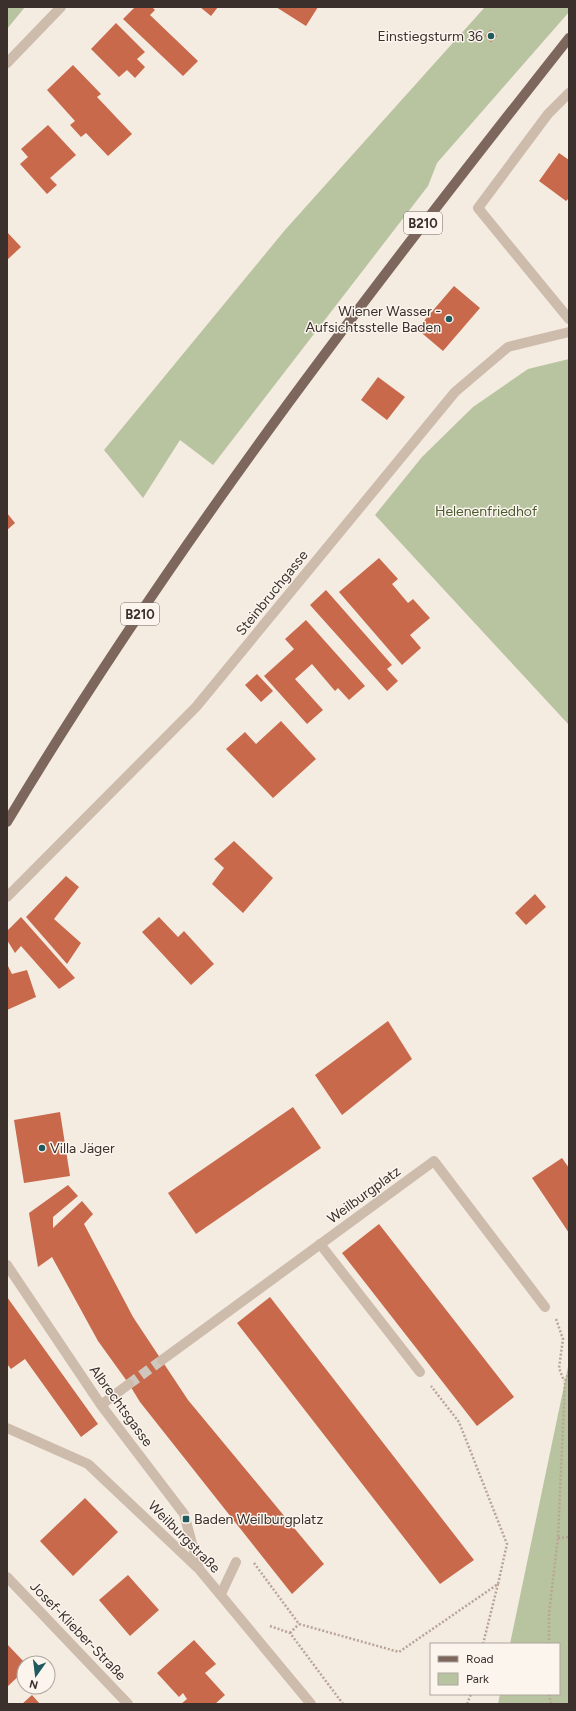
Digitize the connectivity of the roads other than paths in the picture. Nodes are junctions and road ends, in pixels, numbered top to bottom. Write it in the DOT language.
graph roads {
  1 [pos="61,7"];
  2 [pos="569,38"];
  3 [pos="7,62"];
  4 [pos="569,93"];
  5 [pos="569,319"];
  6 [pos="569,332"];
  7 [pos="7,822"];
  8 [pos="7,897"];
  9 [pos="320,1244"];
  10 [pos="7,1265"];
  11 [pos="545,1307"];
  12 [pos="162,1360"];
  13 [pos="420,1372"];
  14 [pos="129,1384"];
  15 [pos="101,1405"];
  16 [pos="7,1428"];
  17 [pos="236,1562"];
  18 [pos="199,1569"];
  19 [pos="7,1577"];
  20 [pos="221,1594"];
  21 [pos="128,1704"];
  22 [pos="311,1704"];
  1 -- 3 [label="street"];
  2 -- 7 [label="main road, B210"];
  4 -- 5 [label="street"];
  6 -- 8 [label="street, Steinbruchgasse"];
  9 -- 11 [label="street, Weilburgplatz"];
  9 -- 12 [label="street, Weilburgplatz"];
  9 -- 13 [label="street"];
  10 -- 15 [label="street, Albrechtsgasse"];
  14 -- 15 [label="street"];
  15 -- 18 [label="street, Albrechtsgasse"];
  16 -- 18 [label="street, Weilburgstraße"];
  17 -- 20 [label="street"];
  18 -- 20 [label="street, Weilburgstraße"];
  19 -- 21 [label="street, Josef-Klieber-Straße"];
  20 -- 22 [label="street, Weilburgstraße"];
}
